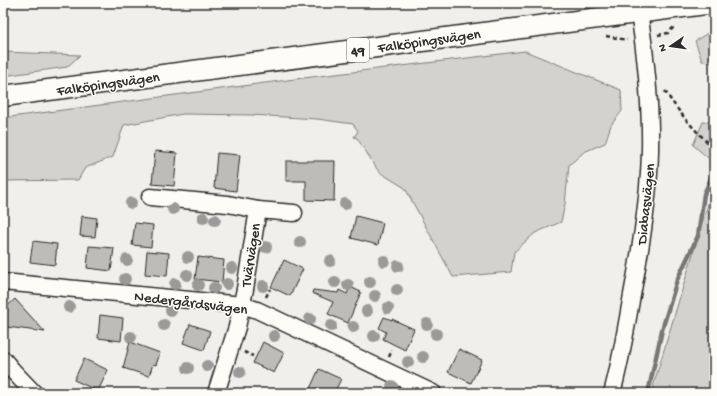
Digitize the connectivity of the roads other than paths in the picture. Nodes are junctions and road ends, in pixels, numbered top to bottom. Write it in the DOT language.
graph roads {
  1 [pos="713,3"];
  2 [pos="639,12"];
  3 [pos="3,96"];
  4 [pos="150,197"];
  5 [pos="258,210"];
  6 [pos="294,214"];
  7 [pos="3,282"];
  8 [pos="242,305"];
  9 [pos="3,359"];
  10 [pos="34,393"];
  11 [pos="216,393"];
  12 [pos="433,393"];
  13 [pos="612,393"];
  1 -- 2 [label="main road, Falköpingsvägen / 49"];
  2 -- 3 [label="main road, Falköpingsvägen / 49"];
  2 -- 13 [label="street, Diabasvägen"];
  4 -- 5 [label="street, Tvärvägen"];
  5 -- 6 [label="street, Tvärvägen"];
  5 -- 8 [label="street, Tvärvägen"];
  7 -- 8 [label="street, Nedergårdsvägen"];
  8 -- 11 [label="street, Tvärvägen"];
  8 -- 12 [label="street, Nedergårdsvägen"];
  9 -- 10 [label="street"];
}
